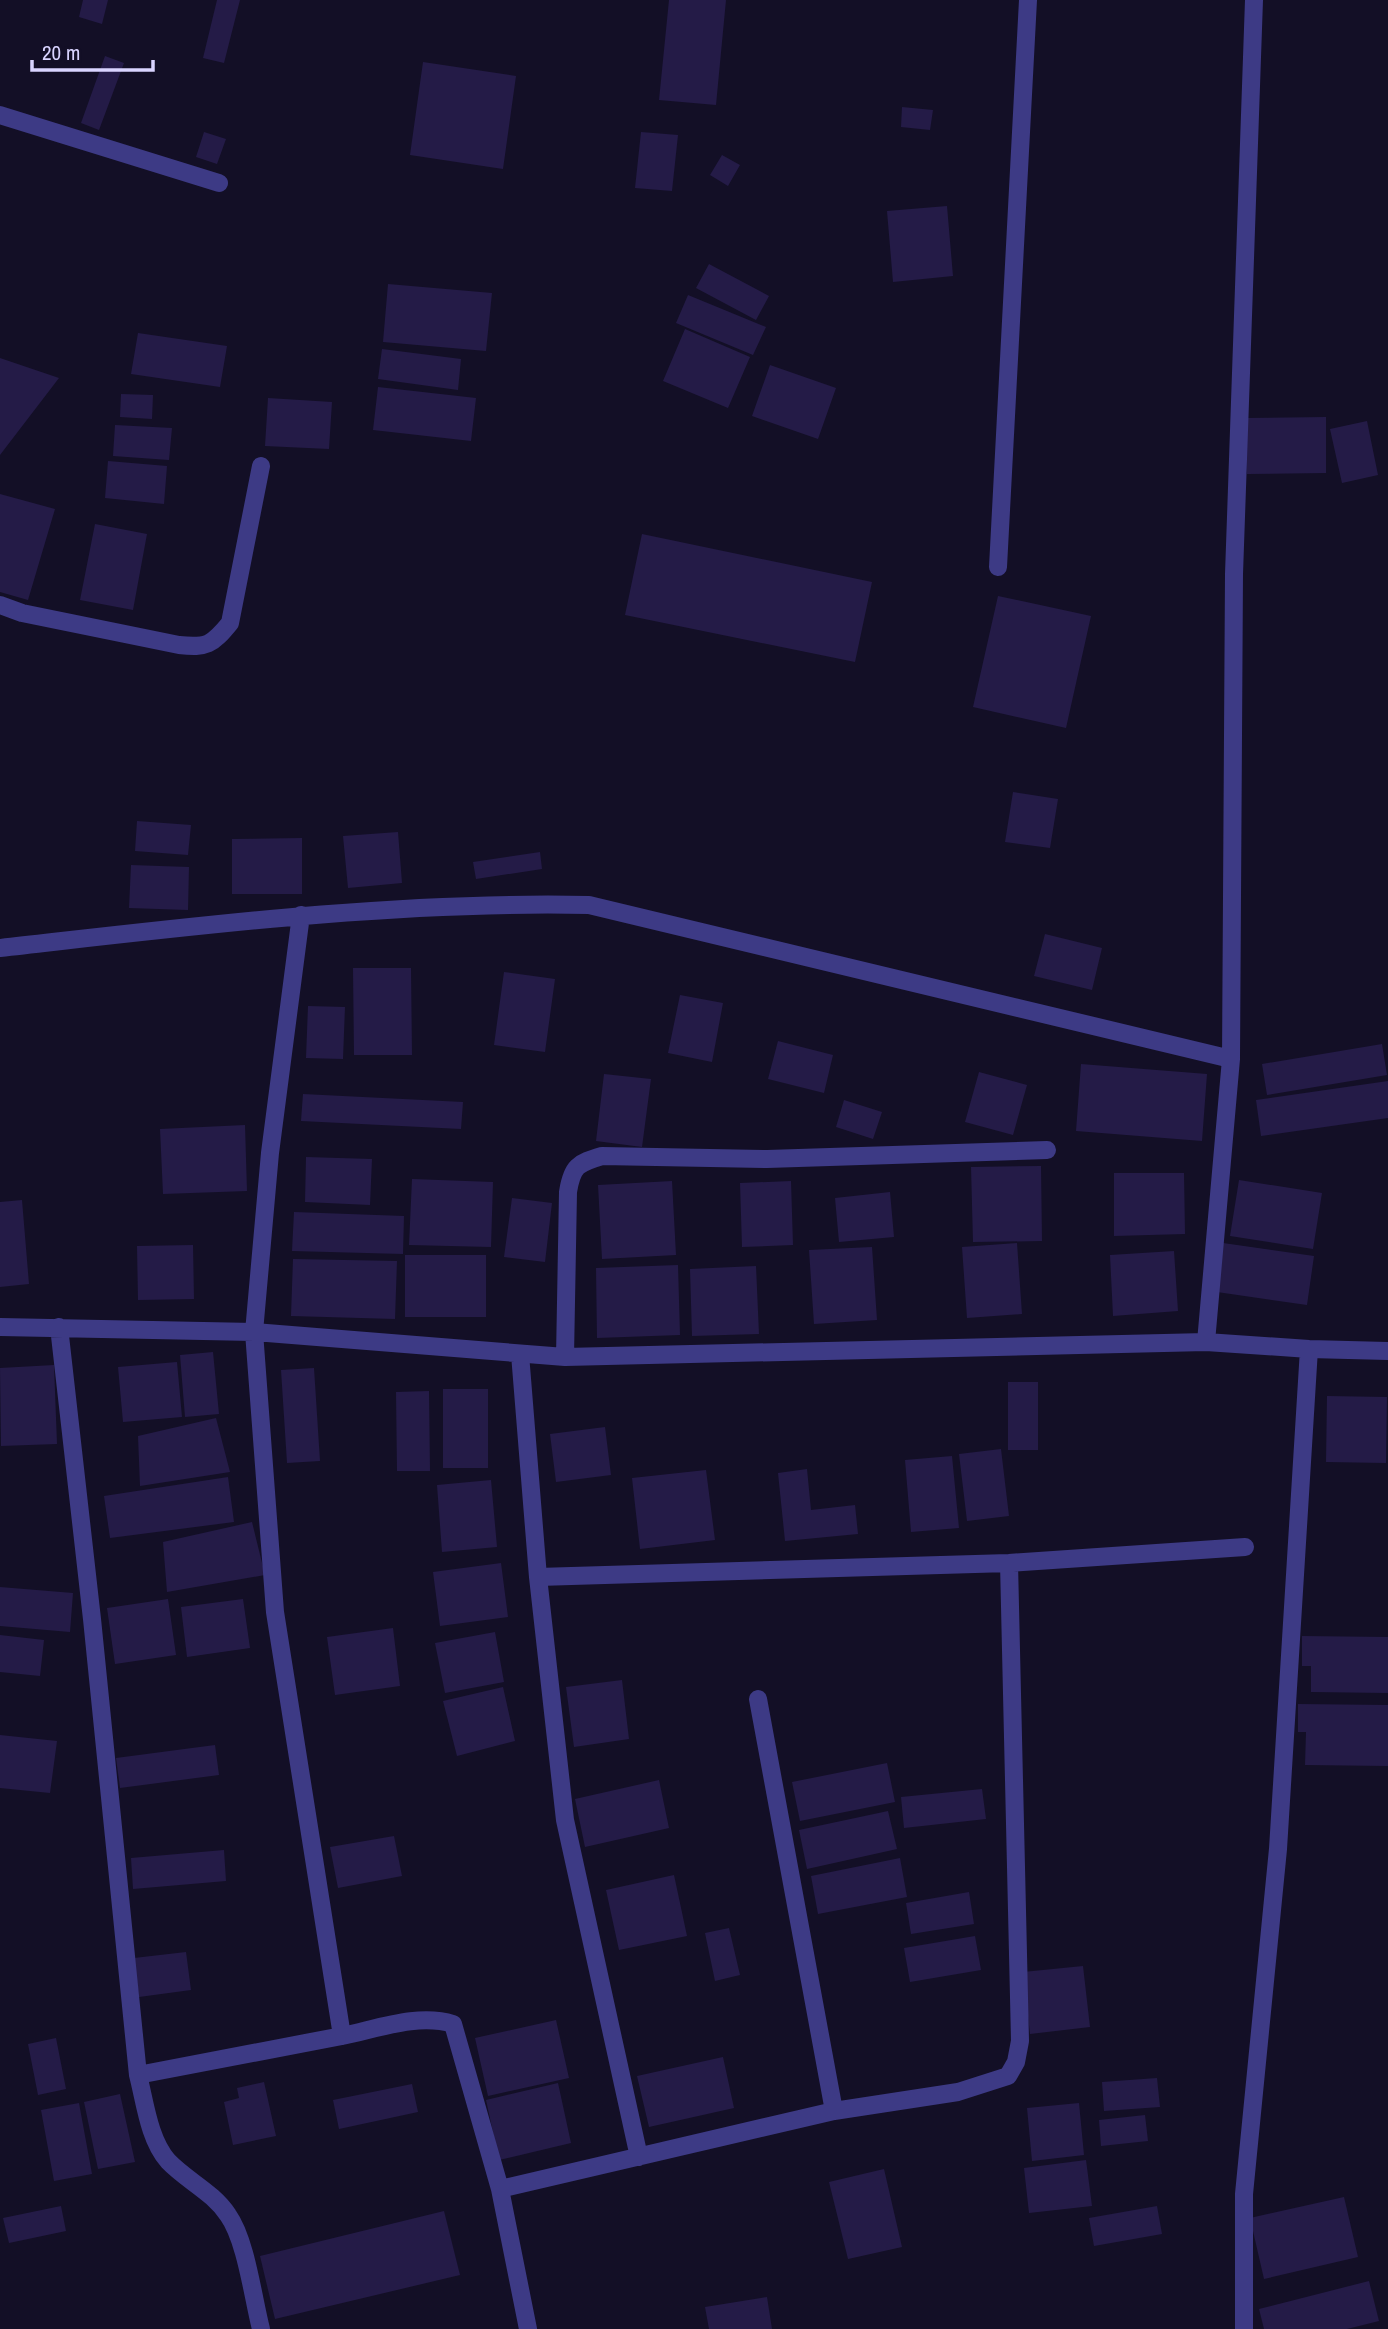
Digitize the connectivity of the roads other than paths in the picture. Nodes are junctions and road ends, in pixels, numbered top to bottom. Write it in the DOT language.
graph roads {
  1 [pos="1028,0"];
  2 [pos="1254,0"];
  3 [pos="0,115"];
  4 [pos="219,183"];
  5 [pos="261,466"];
  6 [pos="998,567"];
  7 [pos="0,605"];
  8 [pos="301,915"];
  9 [pos="0,948"];
  10 [pos="1231,1059"];
  11 [pos="1047,1150"];
  12 [pos="0,1327"];
  13 [pos="59,1327"];
  14 [pos="254,1332"];
  15 [pos="1206,1342"];
  16 [pos="1309,1349"];
  17 [pos="1388,1351"];
  18 [pos="520,1354"];
  19 [pos="565,1357"];
  20 [pos="1245,1546"];
  21 [pos="1009,1563"];
  22 [pos="538,1577"];
  23 [pos="758,1699"];
  24 [pos="342,2036"];
  25 [pos="138,2075"];
  26 [pos="834,2111"];
  27 [pos="639,2157"];
  28 [pos="500,2189"];
  29 [pos="261,2329"];
  30 [pos="528,2329"];
  31 [pos="1244,2329"];
  1 -- 6 [label="street"];
  2 -- 10 [label="street"];
  3 -- 4 [label="street"];
  5 -- 7 [label="street"];
  8 -- 9 [label="street"];
  8 -- 10 [label="street"];
  8 -- 14 [label="street"];
  10 -- 15 [label="street"];
  11 -- 19 [label="street"];
  12 -- 13 [label="street"];
  13 -- 14 [label="street"];
  13 -- 25 [label="street"];
  14 -- 18 [label="street"];
  14 -- 24 [label="street"];
  15 -- 16 [label="street"];
  15 -- 19 [label="street"];
  16 -- 17 [label="street"];
  16 -- 31 [label="street"];
  18 -- 19 [label="street"];
  18 -- 22 [label="street"];
  20 -- 21 [label="street"];
  21 -- 22 [label="street"];
  21 -- 26 [label="street"];
  22 -- 27 [label="street"];
  23 -- 26 [label="street"];
  24 -- 25 [label="street"];
  24 -- 28 [label="street"];
  25 -- 29 [label="street"];
  26 -- 27 [label="street"];
  27 -- 28 [label="street"];
  28 -- 30 [label="street"];
}
